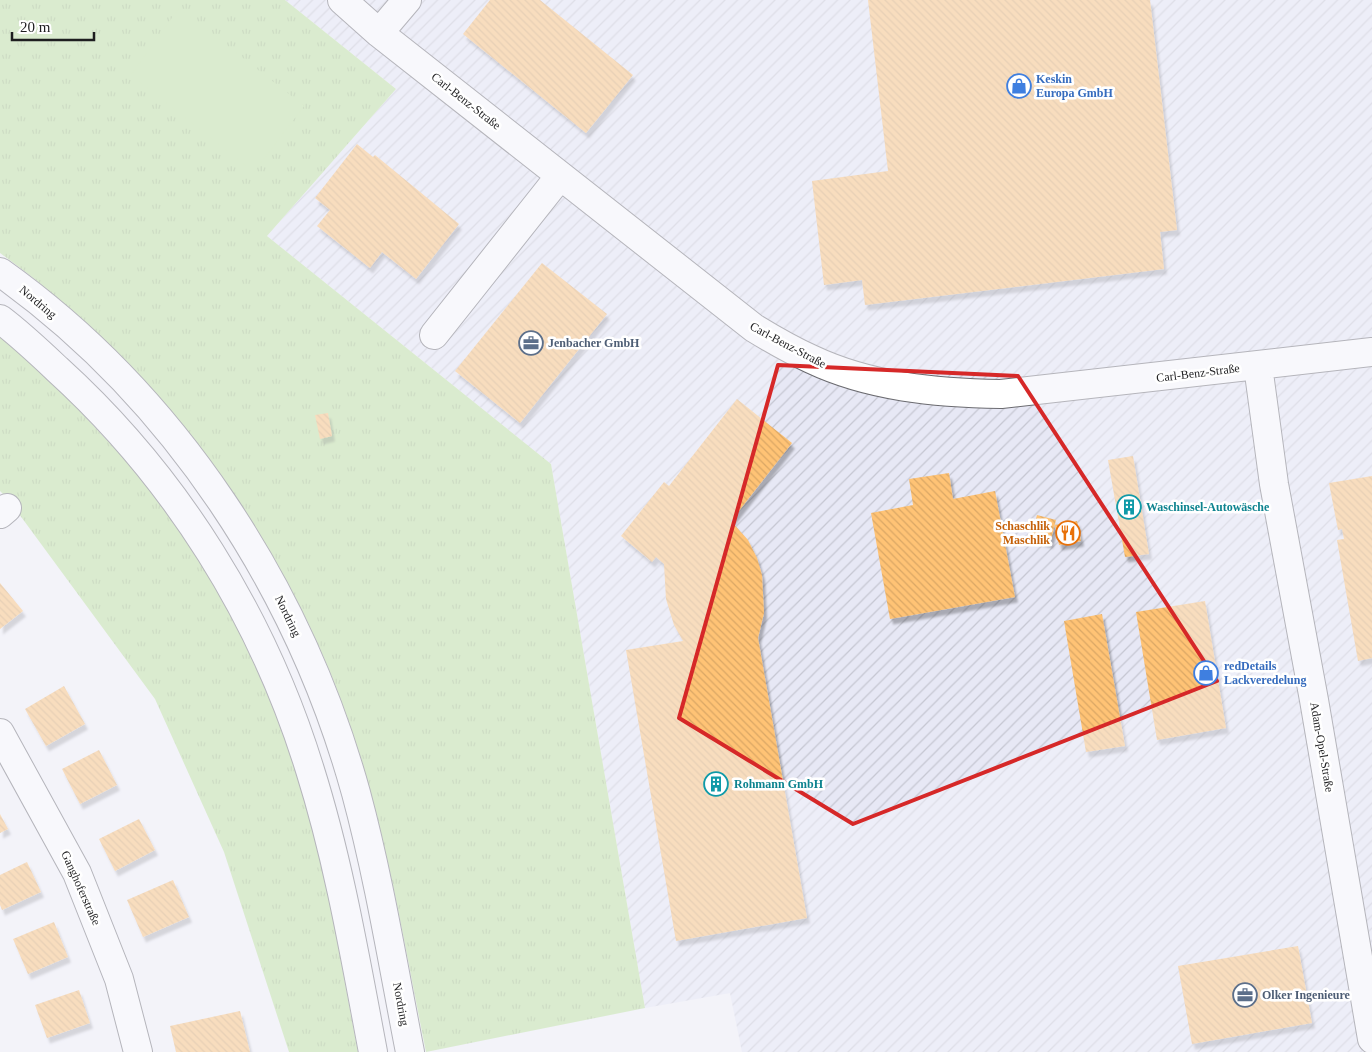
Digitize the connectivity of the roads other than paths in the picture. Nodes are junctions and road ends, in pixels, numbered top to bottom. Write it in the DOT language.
graph roads {
  1 [pos="342,0"];
  2 [pos="407,0"];
  3 [pos="379,33"];
  4 [pos="560,176"];
  5 [pos="0,272"];
  6 [pos="0,319"];
  7 [pos="434,335"];
  8 [pos="1372,352"];
  9 [pos="1258,366"];
  10 [pos="0,733"];
  11 [pos="1372,1038"];
  12 [pos="138,1052"];
  13 [pos="372,1052"];
  14 [pos="410,1052"];
  1 -- 3 [label="street, Carl-Benz-Straße"];
  2 -- 3 [label="street"];
  3 -- 4 [label="street, Carl-Benz-Straße"];
  4 -- 7 [label="street"];
  4 -- 9 [label="street, Carl-Benz-Straße"];
  5 -- 14 [label="street, Nordring"];
  6 -- 13 [label="street"];
  8 -- 9 [label="street, Carl-Benz-Straße"];
  9 -- 11 [label="street, Adam-Opel-Straße"];
  10 -- 12 [label="street, Ganghoferstraße"];
}
